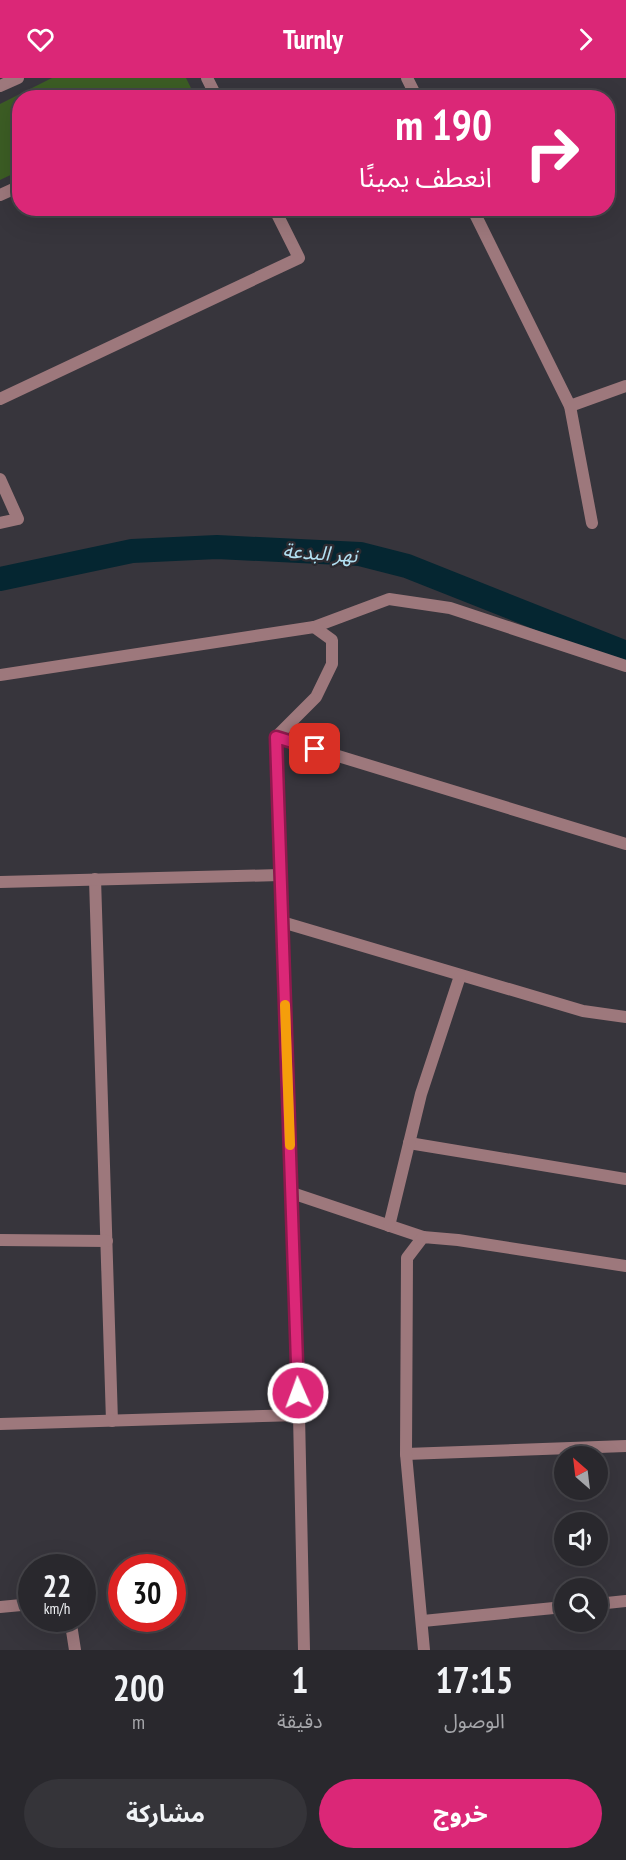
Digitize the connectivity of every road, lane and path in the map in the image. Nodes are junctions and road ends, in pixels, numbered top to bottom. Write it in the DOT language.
graph roads {
  1 [pos="18,78"];
  2 [pos="0,87"];
  3 [pos="278,216"];
  4 [pos="476,216"];
  5 [pos="626,386"];
  6 [pos="0,399"];
  7 [pos="570,406"];
  8 [pos="0,479"];
  9 [pos="0,523"];
  10 [pos="592,523"];
  11 [pos="314,627"];
  12 [pos="626,666"];
  13 [pos="0,675"];
  14 [pos="276,737"];
  15 [pos="626,844"];
  16 [pos="280,875"];
  17 [pos="95,879"];
  18 [pos="0,882"];
  19 [pos="282,922"];
  20 [pos="460,976"];
  21 [pos="626,1017"];
  22 [pos="410,1143"];
  23 [pos="626,1179"];
  24 [pos="291,1193"];
  25 [pos="389,1226"];
  26 [pos="423,1237"];
  27 [pos="0,1240"];
  28 [pos="107,1241"];
  29 [pos="626,1266"];
  30 [pos="299,1415"];
  31 [pos="112,1421"];
  32 [pos="0,1424"];
  33 [pos="626,1446"];
  34 [pos="406,1454"];
  35 [pos="626,1601"];
  36 [pos="608,1603"];
  37 [pos="18,1605"];
  38 [pos="0,1606"];
  39 [pos="554,1608"];
  40 [pos="423,1621"];
  41 [pos="72,1632"];
  42 [pos="75,1650"];
  43 [pos="304,1650"];
  44 [pos="424,1650"];
  1 -- 2 [label="street"];
  3 -- 6 [label="street"];
  4 -- 7 [label="street"];
  5 -- 7 [label="street"];
  7 -- 10 [label="street"];
  8 -- 9 [label="street"];
  11 -- 12 [label="street"];
  11 -- 13 [label="street"];
  11 -- 14 [label="street"];
  14 -- 15 [label="street"];
  14 -- 16 [label="street"];
  16 -- 17 [label="street"];
  16 -- 19 [label="street"];
  17 -- 18 [label="street"];
  17 -- 28 [label="street"];
  19 -- 20 [label="street"];
  19 -- 24 [label="street"];
  20 -- 21 [label="street"];
  20 -- 22 [label="street"];
  22 -- 23 [label="street"];
  22 -- 25 [label="street"];
  24 -- 25 [label="street"];
  24 -- 30 [label="street"];
  25 -- 26 [label="street"];
  26 -- 29 [label="street"];
  26 -- 34 [label="street"];
  27 -- 28 [label="street"];
  28 -- 31 [label="street"];
  30 -- 31 [label="street"];
  30 -- 43 [label="street"];
  31 -- 32 [label="street"];
  33 -- 34 [label="street"];
  34 -- 40 [label="street"];
  35 -- 36 [label="street"];
  37 -- 38 [label="street"];
  39 -- 40 [label="street"];
  40 -- 44 [label="street"];
  41 -- 42 [label="street"];
}
